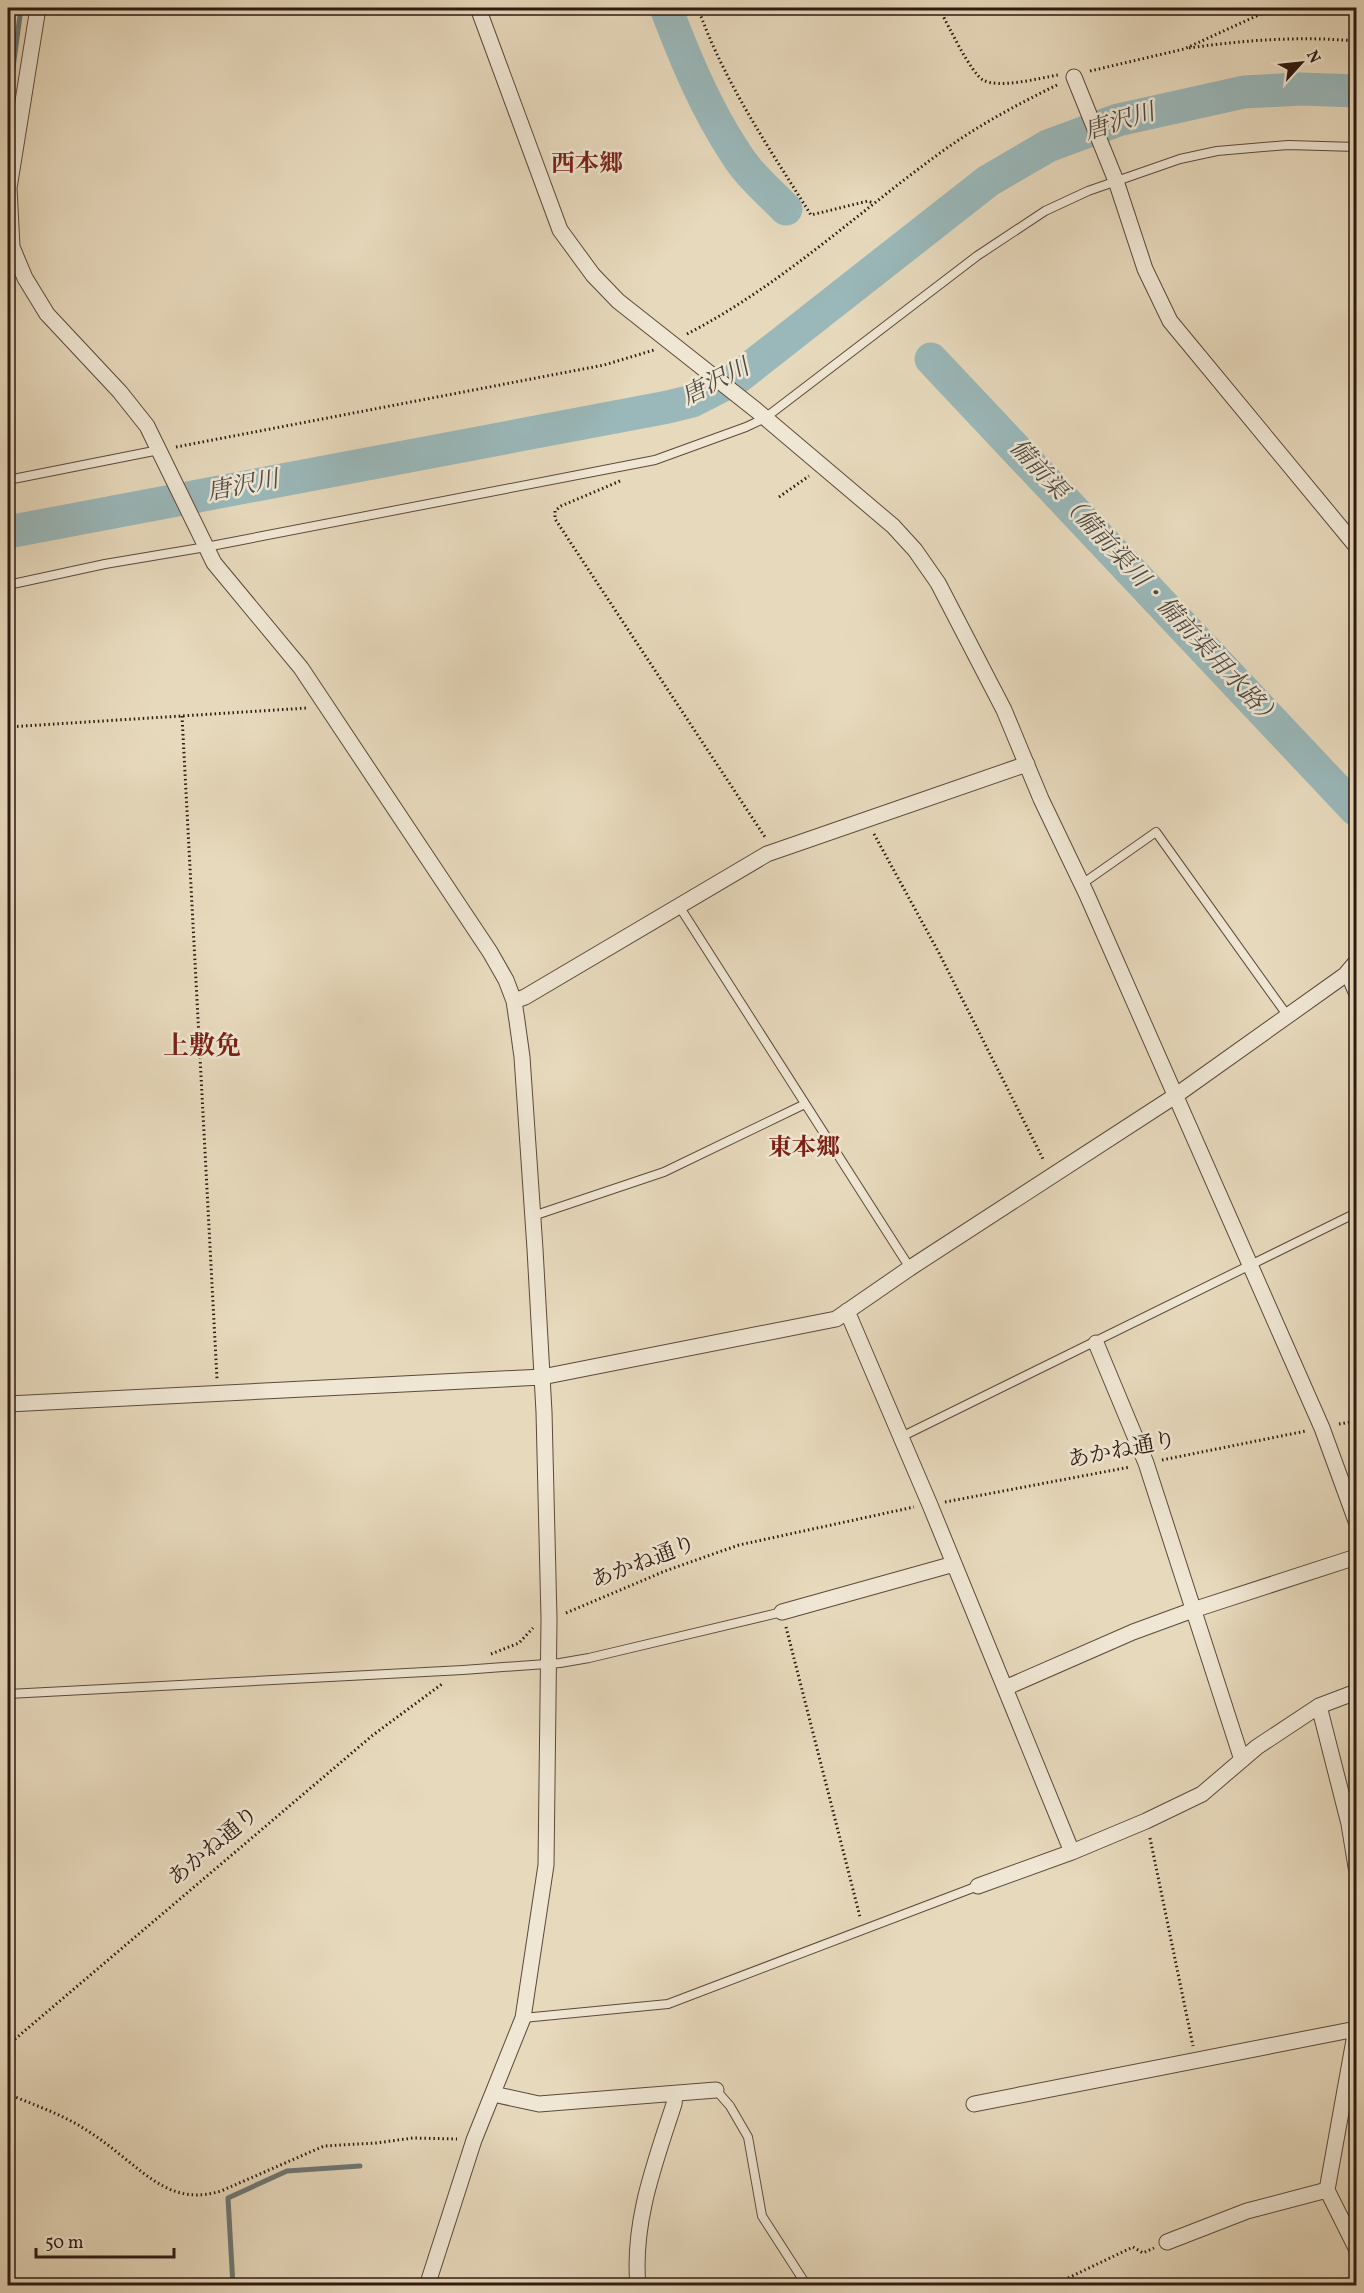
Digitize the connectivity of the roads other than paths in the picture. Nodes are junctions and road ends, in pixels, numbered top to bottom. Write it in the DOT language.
graph roads {
  1 [pos="38,8"];
  2 [pos="478,8"];
  3 [pos="1077,82"];
  4 [pos="1356,147"];
  5 [pos="1113,175"];
  6 [pos="10,247"];
  7 [pos="760,414"];
  8 [pos="161,454"];
  9 [pos="8,480"];
  10 [pos="203,542"];
  11 [pos="1356,546"];
  12 [pos="8,585"];
  13 [pos="1027,764"];
  14 [pos="1082,884"];
  15 [pos="679,906"];
  16 [pos="1356,962"];
  17 [pos="1345,975"];
  18 [pos="514,1001"];
  19 [pos="1356,1001"];
  20 [pos="1287,1015"];
  21 [pos="1175,1096"];
  22 [pos="805,1104"];
  23 [pos="1356,1213"];
  24 [pos="533,1216"];
  25 [pos="1249,1266"];
  26 [pos="910,1268"];
  27 [pos="847,1311"];
  28 [pos="1096,1343"];
  29 [pos="542,1377"];
  30 [pos="8,1404"];
  31 [pos="901,1437"];
  32 [pos="1356,1521"];
  33 [pos="1356,1557"];
  34 [pos="954,1564"];
  35 [pos="1193,1610"];
  36 [pos="782,1612"];
  37 [pos="549,1663"];
  38 [pos="1005,1688"];
  39 [pos="1356,1692"];
  40 [pos="8,1694"];
  41 [pos="1319,1706"];
  42 [pos="1242,1760"];
  43 [pos="1072,1852"];
  44 [pos="1356,1867"];
  45 [pos="978,1886"];
  46 [pos="523,2018"];
  47 [pos="1356,2029"];
  48 [pos="716,2090"];
  49 [pos="493,2094"];
  50 [pos="675,2094"];
  51 [pos="974,2104"];
  52 [pos="1327,2190"];
  53 [pos="1167,2242"];
  54 [pos="1356,2248"];
  55 [pos="428,2286"];
  56 [pos="638,2286"];
  57 [pos="807,2286"];
  1 -- 6 [label="street"];
  2 -- 7 [label="street"];
  3 -- 5 [label="street"];
  4 -- 5 [label="lane"];
  5 -- 7 [label="lane"];
  5 -- 11 [label="street"];
  6 -- 8 [label="street"];
  7 -- 10 [label="lane"];
  7 -- 13 [label="street"];
  8 -- 9 [label="lane"];
  8 -- 10 [label="street"];
  10 -- 12 [label="lane"];
  10 -- 18 [label="street"];
  13 -- 14 [label="street"];
  13 -- 15 [label="street"];
  14 -- 20 [label="lane"];
  14 -- 21 [label="street"];
  15 -- 18 [label="street"];
  15 -- 22 [label="lane"];
  16 -- 17 [label="street"];
  17 -- 19 [label="lane"];
  17 -- 20 [label="street"];
  18 -- 24 [label="street"];
  20 -- 21 [label="street"];
  21 -- 25 [label="street"];
  21 -- 26 [label="street"];
  22 -- 24 [label="lane"];
  22 -- 26 [label="lane"];
  23 -- 25 [label="lane"];
  24 -- 29 [label="street"];
  25 -- 28 [label="lane"];
  25 -- 32 [label="street"];
  26 -- 27 [label="street"];
  27 -- 29 [label="street"];
  27 -- 31 [label="street"];
  28 -- 31 [label="lane"];
  28 -- 35 [label="street"];
  29 -- 30 [label="street"];
  29 -- 37 [label="street"];
  31 -- 34 [label="street"];
  33 -- 35 [label="street"];
  34 -- 36 [label="street"];
  34 -- 38 [label="street"];
  35 -- 38 [label="street"];
  35 -- 42 [label="street"];
  36 -- 37 [label="lane"];
  37 -- 40 [label="lane"];
  37 -- 46 [label="street"];
  38 -- 43 [label="street"];
  39 -- 41 [label="street"];
  41 -- 42 [label="street"];
  41 -- 44 [label="street"];
  42 -- 43 [label="street"];
  43 -- 45 [label="street"];
  45 -- 46 [label="lane"];
  46 -- 49 [label="street"];
  47 -- 51 [label="street"];
  47 -- 52 [label="street"];
  48 -- 50 [label="street"];
  48 -- 57 [label="lane"];
  49 -- 50 [label="street"];
  49 -- 55 [label="street"];
  50 -- 56 [label="street"];
  52 -- 53 [label="street"];
  52 -- 54 [label="street"];
}
